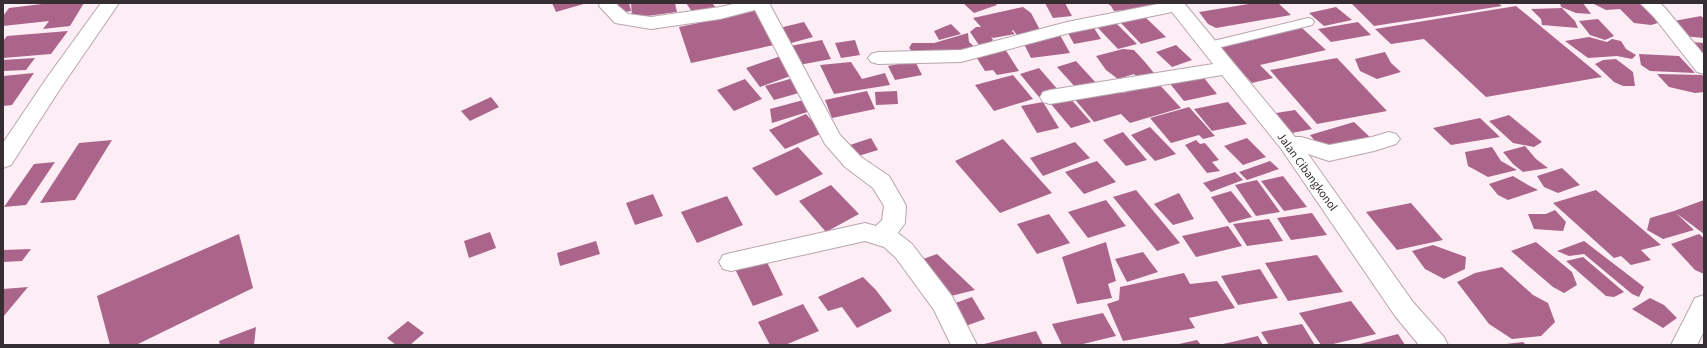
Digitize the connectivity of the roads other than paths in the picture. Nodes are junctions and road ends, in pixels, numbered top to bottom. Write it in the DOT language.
graph roads {
  1 [pos="110,3"];
  2 [pos="609,3"];
  3 [pos="1649,3"];
  4 [pos="1174,4"];
  5 [pos="1308,22"];
  6 [pos="1209,46"];
  7 [pos="878,58"];
  8 [pos="1226,68"];
  9 [pos="1704,68"];
  10 [pos="1050,96"];
  11 [pos="1389,139"];
  12 [pos="1290,145"];
  13 [pos="3,160"];
  14 [pos="881,236"];
  15 [pos="731,262"];
  16 [pos="1704,305"];
  17 [pos="964,345"];
  18 [pos="1435,345"];
  19 [pos="1684,345"];
  1 -- 13 [label="street"];
  2 -- 14 [label="street"];
  3 -- 9 [label="street"];
  4 -- 6 [label="street, Jalan Cibangkonol"];
  4 -- 7 [label="street"];
  5 -- 6 [label="lane"];
  6 -- 8 [label="street, Jalan Cibangkonol"];
  8 -- 10 [label="street"];
  8 -- 12 [label="street, Jalan Cibangkonol"];
  11 -- 12 [label="street"];
  12 -- 18 [label="street, Jalan Cibangkonol"];
  14 -- 15 [label="street"];
  14 -- 17 [label="street"];
  16 -- 19 [label="street"];
}
